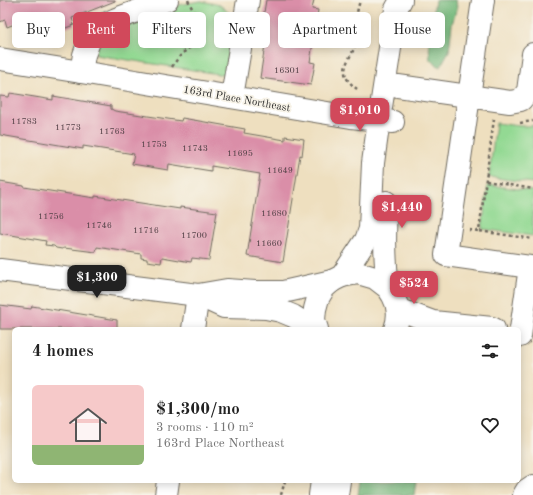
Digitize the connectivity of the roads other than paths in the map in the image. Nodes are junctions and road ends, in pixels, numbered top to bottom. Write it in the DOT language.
graph roads {
  1 [pos="167,0"];
  2 [pos="248,0"];
  3 [pos="401,0"];
  4 [pos="408,0"];
  5 [pos="483,0"];
  6 [pos="533,54"];
  7 [pos="0,59"];
  8 [pos="81,72"];
  9 [pos="398,86"];
  10 [pos="469,96"];
  11 [pos="232,97"];
  12 [pos="386,121"];
  13 [pos="0,270"];
  14 [pos="337,278"];
  15 [pos="388,288"];
  16 [pos="198,295"];
  17 [pos="397,319"];
  18 [pos="193,327"];
  19 [pos="312,327"];
  20 [pos="315,327"];
  21 [pos="482,327"];
  22 [pos="524,337"];
  23 [pos="168,483"];
  24 [pos="322,483"];
  25 [pos="339,483"];
  26 [pos="533,486"];
  27 [pos="166,495"];
  28 [pos="320,495"];
  29 [pos="337,495"];
  30 [pos="524,495"];
  1 -- 8 [label="street"];
  2 -- 11 [label="street"];
  3 -- 12 [label="street"];
  4 -- 9 [label="street"];
  5 -- 10 [label="street"];
  6 -- 10 [label="street"];
  7 -- 8 [label="street, 163rd Place Northeast"];
  8 -- 11 [label="street, 163rd Place Northeast"];
  9 -- 10 [label="street"];
  9 -- 12 [label="street"];
  10 -- 22 [label="street"];
  11 -- 12 [label="street, 163rd Place Northeast"];
  12 -- 14 [label="street"];
  12 -- 15 [label="street"];
  13 -- 16 [label="street"];
  14 -- 15 [label="street"];
  14 -- 16 [label="street"];
  14 -- 20 [label="street"];
  15 -- 17 [label="street"];
  16 -- 18 [label="street"];
  16 -- 19 [label="street"];
  17 -- 21 [label="street"];
  23 -- 27 [label="street"];
  24 -- 28 [label="street"];
  25 -- 29 [label="street"];
  26 -- 30 [label="street"];
}
